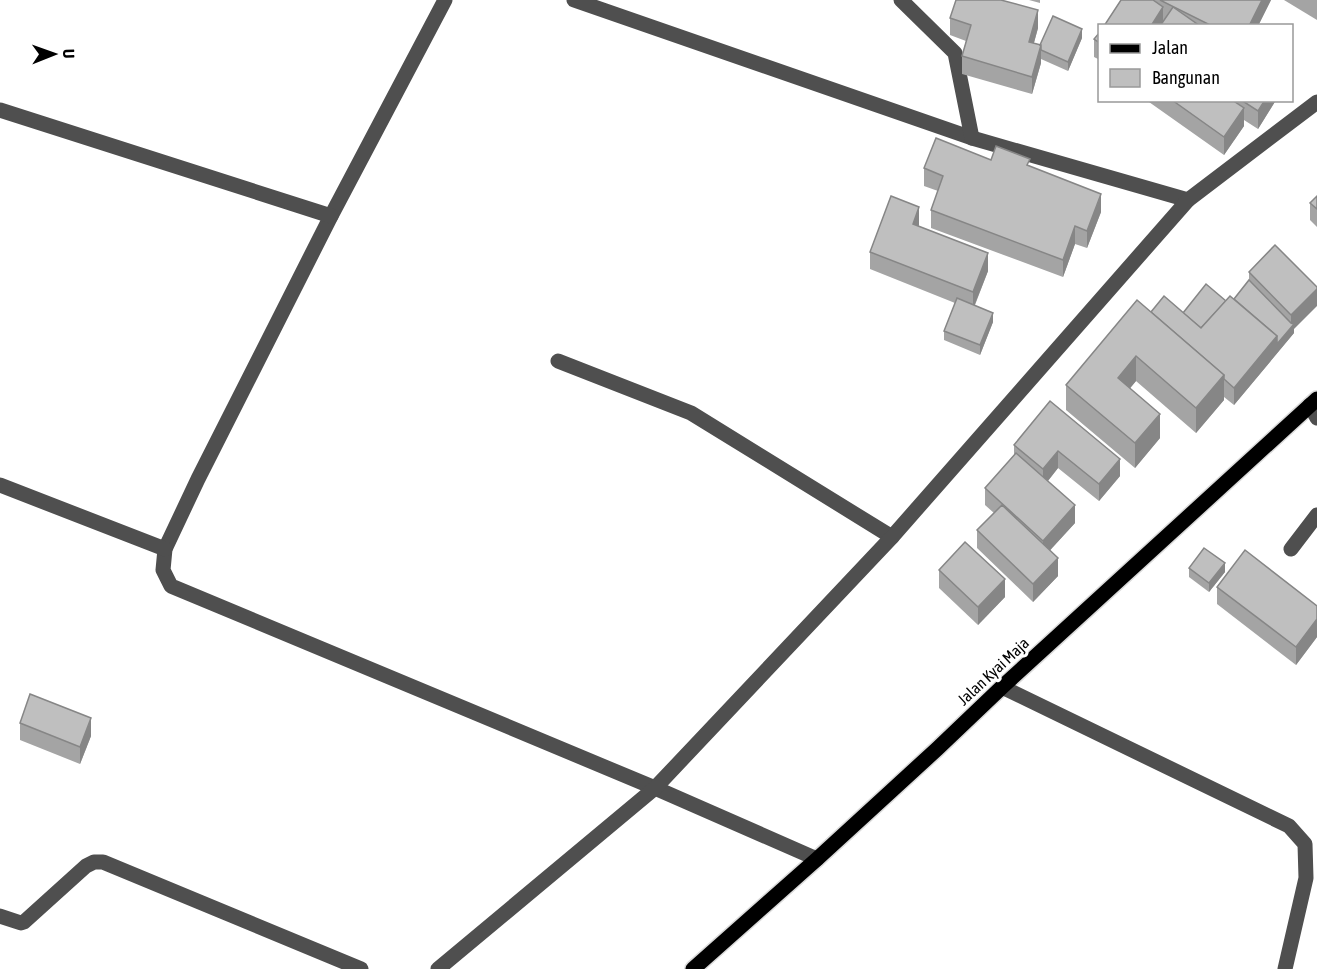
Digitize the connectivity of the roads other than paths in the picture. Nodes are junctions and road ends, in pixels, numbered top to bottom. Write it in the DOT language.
graph roads {
  1 [pos="445,0"];
  2 [pos="574,0"];
  3 [pos="901,0"];
  4 [pos="1317,102"];
  5 [pos="0,110"];
  6 [pos="972,138"];
  7 [pos="1188,200"];
  8 [pos="332,216"];
  9 [pos="558,361"];
  10 [pos="1315,407"];
  11 [pos="0,485"];
  12 [pos="1317,514"];
  13 [pos="892,537"];
  14 [pos="165,549"];
  15 [pos="1291,549"];
  16 [pos="1002,687"];
  17 [pos="655,788"];
  18 [pos="818,859"];
  19 [pos="0,916"];
  20 [pos="361,969"];
  21 [pos="438,969"];
  22 [pos="693,969"];
  23 [pos="1285,969"];
  1 -- 8 [label="street"];
  2 -- 6 [label="street"];
  3 -- 6 [label="street"];
  4 -- 7 [label="street"];
  5 -- 8 [label="street"];
  6 -- 7 [label="street"];
  7 -- 13 [label="street"];
  8 -- 14 [label="street"];
  9 -- 13 [label="street"];
  10 -- 16 [label="main road, Jalan Kyai Maja"];
  11 -- 14 [label="street"];
  12 -- 15 [label="street"];
  13 -- 17 [label="street"];
  14 -- 17 [label="street"];
  16 -- 18 [label="main road, Jalan Kyai Maja"];
  16 -- 23 [label="street"];
  17 -- 18 [label="street"];
  17 -- 21 [label="street"];
  18 -- 22 [label="main road, Jalan Kyai Maja"];
  19 -- 20 [label="street"];
}
